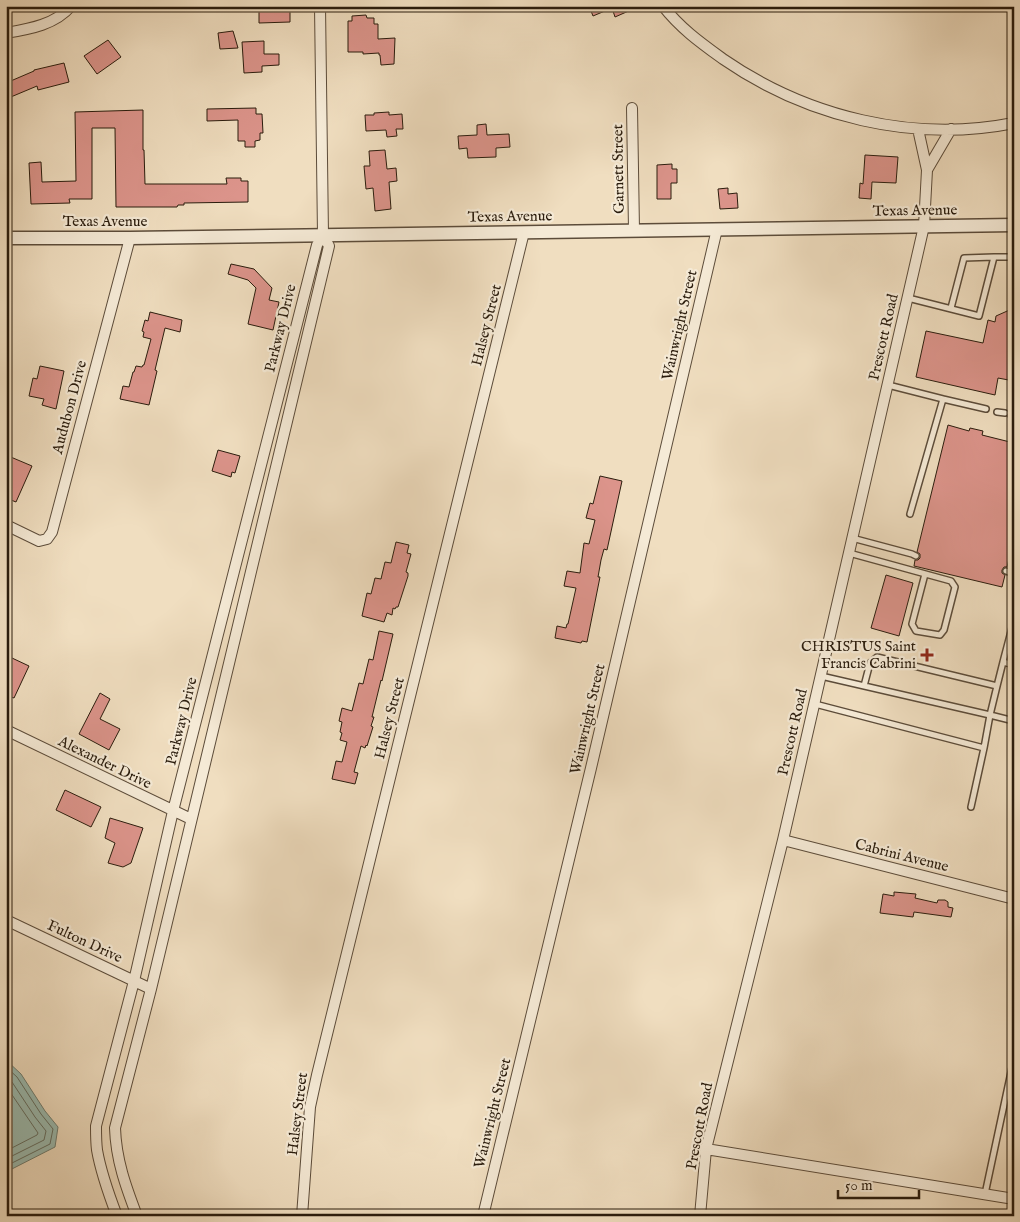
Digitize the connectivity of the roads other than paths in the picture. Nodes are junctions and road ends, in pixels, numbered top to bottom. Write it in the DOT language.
graph roads {
  1 [pos="71,6"];
  2 [pos="320,6"];
  3 [pos="663,6"];
  4 [pos="6,33"];
  5 [pos="632,108"];
  6 [pos="1014,123"];
  7 [pos="918,129"];
  8 [pos="951,129"];
  9 [pos="926,170"];
  10 [pos="1014,225"];
  11 [pos="924,226"];
  12 [pos="717,229"];
  13 [pos="634,230"];
  14 [pos="524,232"];
  15 [pos="323,234"];
  16 [pos="6,238"];
  17 [pos="130,238"];
  18 [pos="994,257"];
  19 [pos="1014,257"];
  20 [pos="908,298"];
  21 [pos="951,308"];
  22 [pos="888,385"];
  23 [pos="943,398"];
  24 [pos="986,409"];
  25 [pos="997,412"];
  26 [pos="1010,415"];
  27 [pos="910,514"];
  28 [pos="6,525"];
  29 [pos="852,538"];
  30 [pos="849,553"];
  31 [pos="915,554"];
  32 [pos="925,574"];
  33 [pos="1014,620"];
  34 [pos="1003,662"];
  35 [pos="1014,665"];
  36 [pos="820,676"];
  37 [pos="864,686"];
  38 [pos="997,686"];
  39 [pos="814,704"];
  40 [pos="990,715"];
  41 [pos="1014,721"];
  42 [pos="6,730"];
  43 [pos="984,748"];
  44 [pos="971,807"];
  45 [pos="173,811"];
  46 [pos="191,819"];
  47 [pos="783,840"];
  48 [pos="1014,899"];
  49 [pos="6,920"];
  50 [pos="134,981"];
  51 [pos="151,989"];
  52 [pos="1014,1058"];
  53 [pos="706,1150"];
  54 [pos="985,1194"];
  55 [pos="1014,1199"];
  56 [pos="117,1216"];
  57 [pos="137,1216"];
  58 [pos="302,1216"];
  59 [pos="483,1216"];
  60 [pos="700,1216"];
  1 -- 4 [label="street"];
  2 -- 15 [label="street, Parkway Drive"];
  3 -- 7 [label="street"];
  5 -- 13 [label="street, Garnett Street"];
  6 -- 8 [label="street"];
  7 -- 8 [label="street"];
  7 -- 9 [label="street, Prescott Road"];
  8 -- 9 [label="street"];
  9 -- 11 [label="street, Prescott Road"];
  10 -- 11 [label="street, Texas Avenue"];
  11 -- 12 [label="street, Texas Avenue"];
  11 -- 20 [label="street, Prescott Road"];
  12 -- 13 [label="street, Texas Avenue"];
  12 -- 59 [label="street, Wainwright Street"];
  13 -- 14 [label="street, Texas Avenue"];
  14 -- 15 [label="street, Texas Avenue"];
  14 -- 58 [label="street, Halsey Street"];
  15 -- 17 [label="street, Texas Avenue"];
  15 -- 45 [label="street, Parkway Drive"];
  15 -- 46 [label="street, Parkway Drive"];
  16 -- 17 [label="street, Texas Avenue"];
  17 -- 28 [label="street, Audubon Drive"];
  18 -- 19 [label="lane"];
  18 -- 21 [label="lane"];
  18 -- 21 [label="lane"];
  20 -- 21 [label="lane"];
  20 -- 22 [label="street, Prescott Road"];
  22 -- 23 [label="lane"];
  22 -- 29 [label="street, Prescott Road"];
  23 -- 24 [label="lane"];
  23 -- 27 [label="lane"];
  25 -- 26 [label="lane"];
  29 -- 30 [label="street, Prescott Road"];
  29 -- 31 [label="lane"];
  30 -- 32 [label="lane"];
  30 -- 36 [label="street, Prescott Road"];
  32 -- 32 [label="lane"];
  33 -- 34 [label="lane"];
  34 -- 35 [label="lane"];
  34 -- 38 [label="lane"];
  36 -- 37 [label="lane"];
  36 -- 39 [label="street, Prescott Road"];
  37 -- 38 [label="lane"];
  37 -- 40 [label="lane"];
  38 -- 40 [label="lane"];
  39 -- 43 [label="lane"];
  39 -- 47 [label="street, Prescott Road"];
  40 -- 41 [label="lane"];
  40 -- 43 [label="lane"];
  42 -- 45 [label="street, Alexander Drive"];
  43 -- 44 [label="lane"];
  45 -- 46 [label="street, Alexander Drive"];
  45 -- 50 [label="street, Parkway Drive"];
  46 -- 51 [label="street, Parkway Drive"];
  47 -- 48 [label="street, Cabrini Avenue"];
  47 -- 53 [label="street, Prescott Road"];
  49 -- 50 [label="street, Fulton Drive"];
  50 -- 51 [label="street, Fulton Drive"];
  50 -- 56 [label="street, Parkway Drive"];
  51 -- 57 [label="street, Parkway Drive"];
  52 -- 54 [label="lane"];
  53 -- 54 [label="street"];
  53 -- 60 [label="street, Prescott Road"];
  54 -- 55 [label="street"];
}
